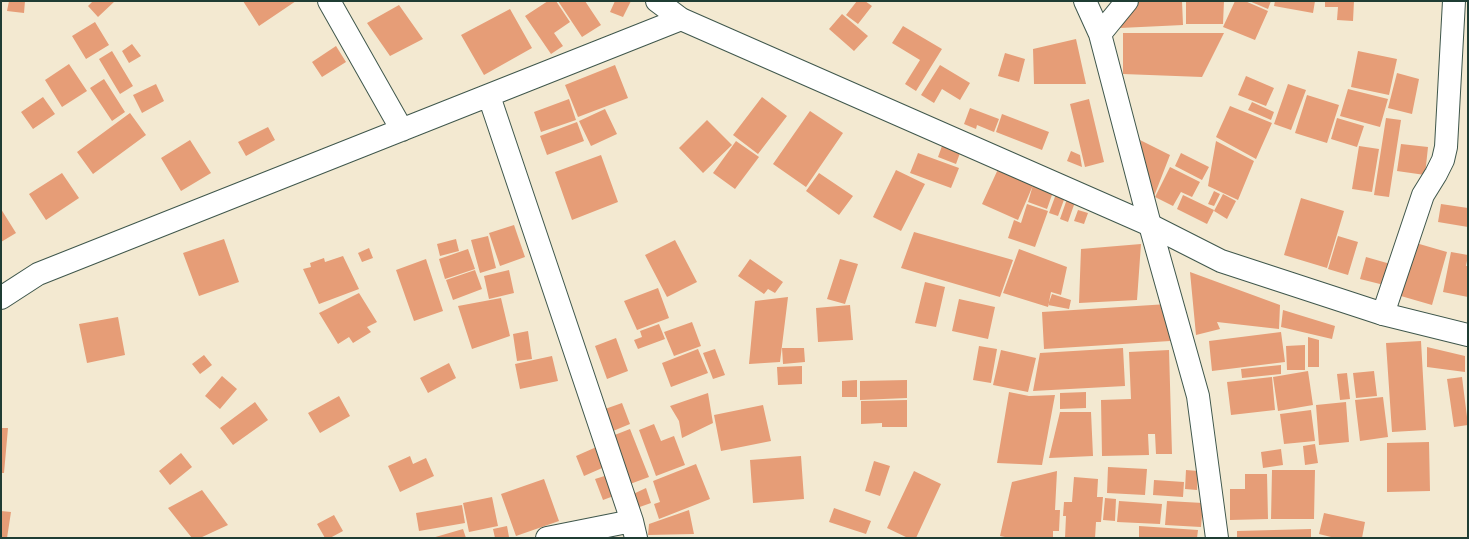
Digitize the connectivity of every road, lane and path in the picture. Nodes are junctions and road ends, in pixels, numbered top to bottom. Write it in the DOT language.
graph roads {
  1 [pos="329,1"];
  2 [pos="657,1"];
  3 [pos="1085,1"];
  4 [pos="1127,1"];
  5 [pos="1454,1"];
  6 [pos="681,19"];
  7 [pos="1100,34"];
  8 [pos="489,96"];
  9 [pos="402,130"];
  10 [pos="1150,225"];
  11 [pos="1,298"];
  12 [pos="1383,314"];
  13 [pos="1468,335"];
  14 [pos="634,530"];
  15 [pos="547,538"];
  16 [pos="1217,538"];
  1 -- 9 [label="street"];
  2 -- 6 [label="street"];
  3 -- 7 [label="street"];
  4 -- 7 [label="street"];
  5 -- 12 [label="street"];
  6 -- 8 [label="street"];
  6 -- 10 [label="street"];
  7 -- 10 [label="street"];
  8 -- 9 [label="street"];
  8 -- 14 [label="street"];
  9 -- 11 [label="street"];
  10 -- 12 [label="street"];
  10 -- 16 [label="street"];
  12 -- 13 [label="street"];
  14 -- 15 [label="street"];
}
